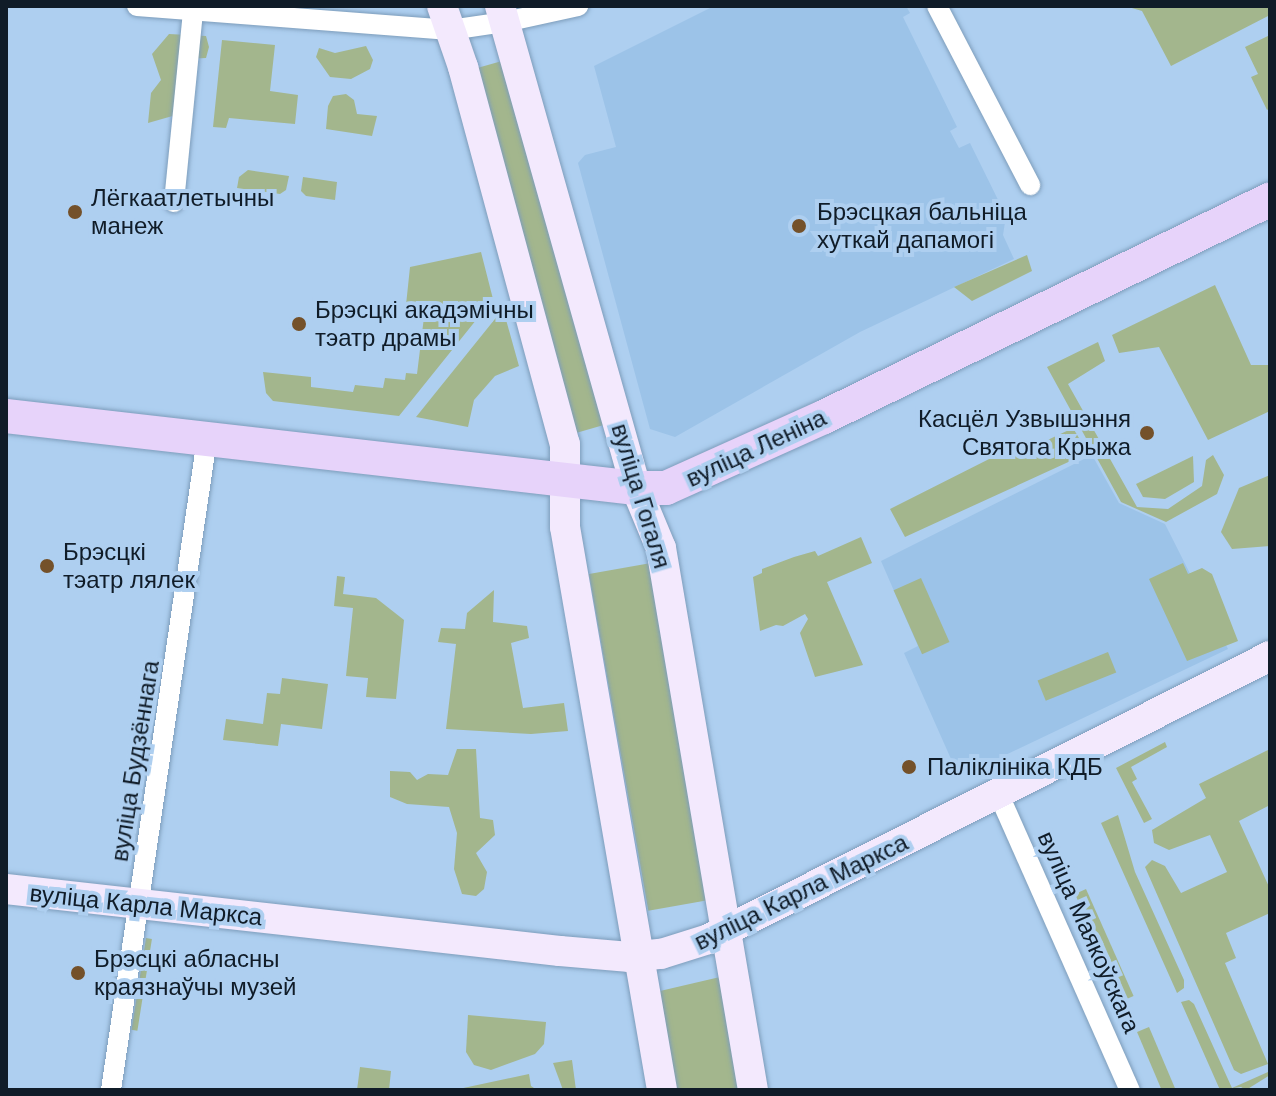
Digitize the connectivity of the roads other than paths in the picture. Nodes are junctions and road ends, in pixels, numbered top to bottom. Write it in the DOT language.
graph roads {
  1 [pos="137,6"];
  2 [pos="578,6"];
  3 [pos="937,6"];
  4 [pos="193,10"];
  5 [pos="502,14"];
  6 [pos="446,18"];
  7 [pos="1030,185"];
  8 [pos="1270,199"];
  9 [pos="174,202"];
  10 [pos="6,416"];
  11 [pos="207,439"];
  12 [pos="567,480"];
  13 [pos="636,488"];
  14 [pos="1270,656"];
  15 [pos="999,795"];
  16 [pos="6,889"];
  17 [pos="139,905"];
  18 [pos="726,931"];
  19 [pos="640,956"];
  20 [pos="111,1090"];
  21 [pos="662,1090"];
  22 [pos="753,1090"];
  23 [pos="1130,1090"];
  1 -- 4 [label="street"];
  2 -- 5 [label="street"];
  3 -- 7 [label="street"];
  4 -- 6 [label="street"];
  4 -- 9 [label="street"];
  5 -- 6 [label="street"];
  5 -- 13 [label="main road, вуліца Гогаля"];
  6 -- 12 [label="main road"];
  8 -- 13 [label="main road, вуліца Леніна"];
  10 -- 11 [label="main road, вуліца Леніна"];
  11 -- 12 [label="main road, вуліца Леніна"];
  11 -- 17 [label="street, вуліца Будзённага"];
  12 -- 13 [label="main road, вуліца Леніна"];
  12 -- 19 [label="main road"];
  13 -- 18 [label="main road, вуліца Гогаля"];
  14 -- 15 [label="main road, вуліца Карла Маркса"];
  15 -- 18 [label="main road, вуліца Карла Маркса"];
  15 -- 23 [label="street, вуліца Маякоўскага"];
  16 -- 17 [label="main road, вуліца Карла Маркса"];
  17 -- 19 [label="main road, вуліца Карла Маркса"];
  17 -- 20 [label="street, вуліца Будзённага"];
  18 -- 19 [label="main road, вуліца Карла Маркса"];
  18 -- 22 [label="main road, вуліца Гогаля"];
  19 -- 21 [label="main road"];
}
